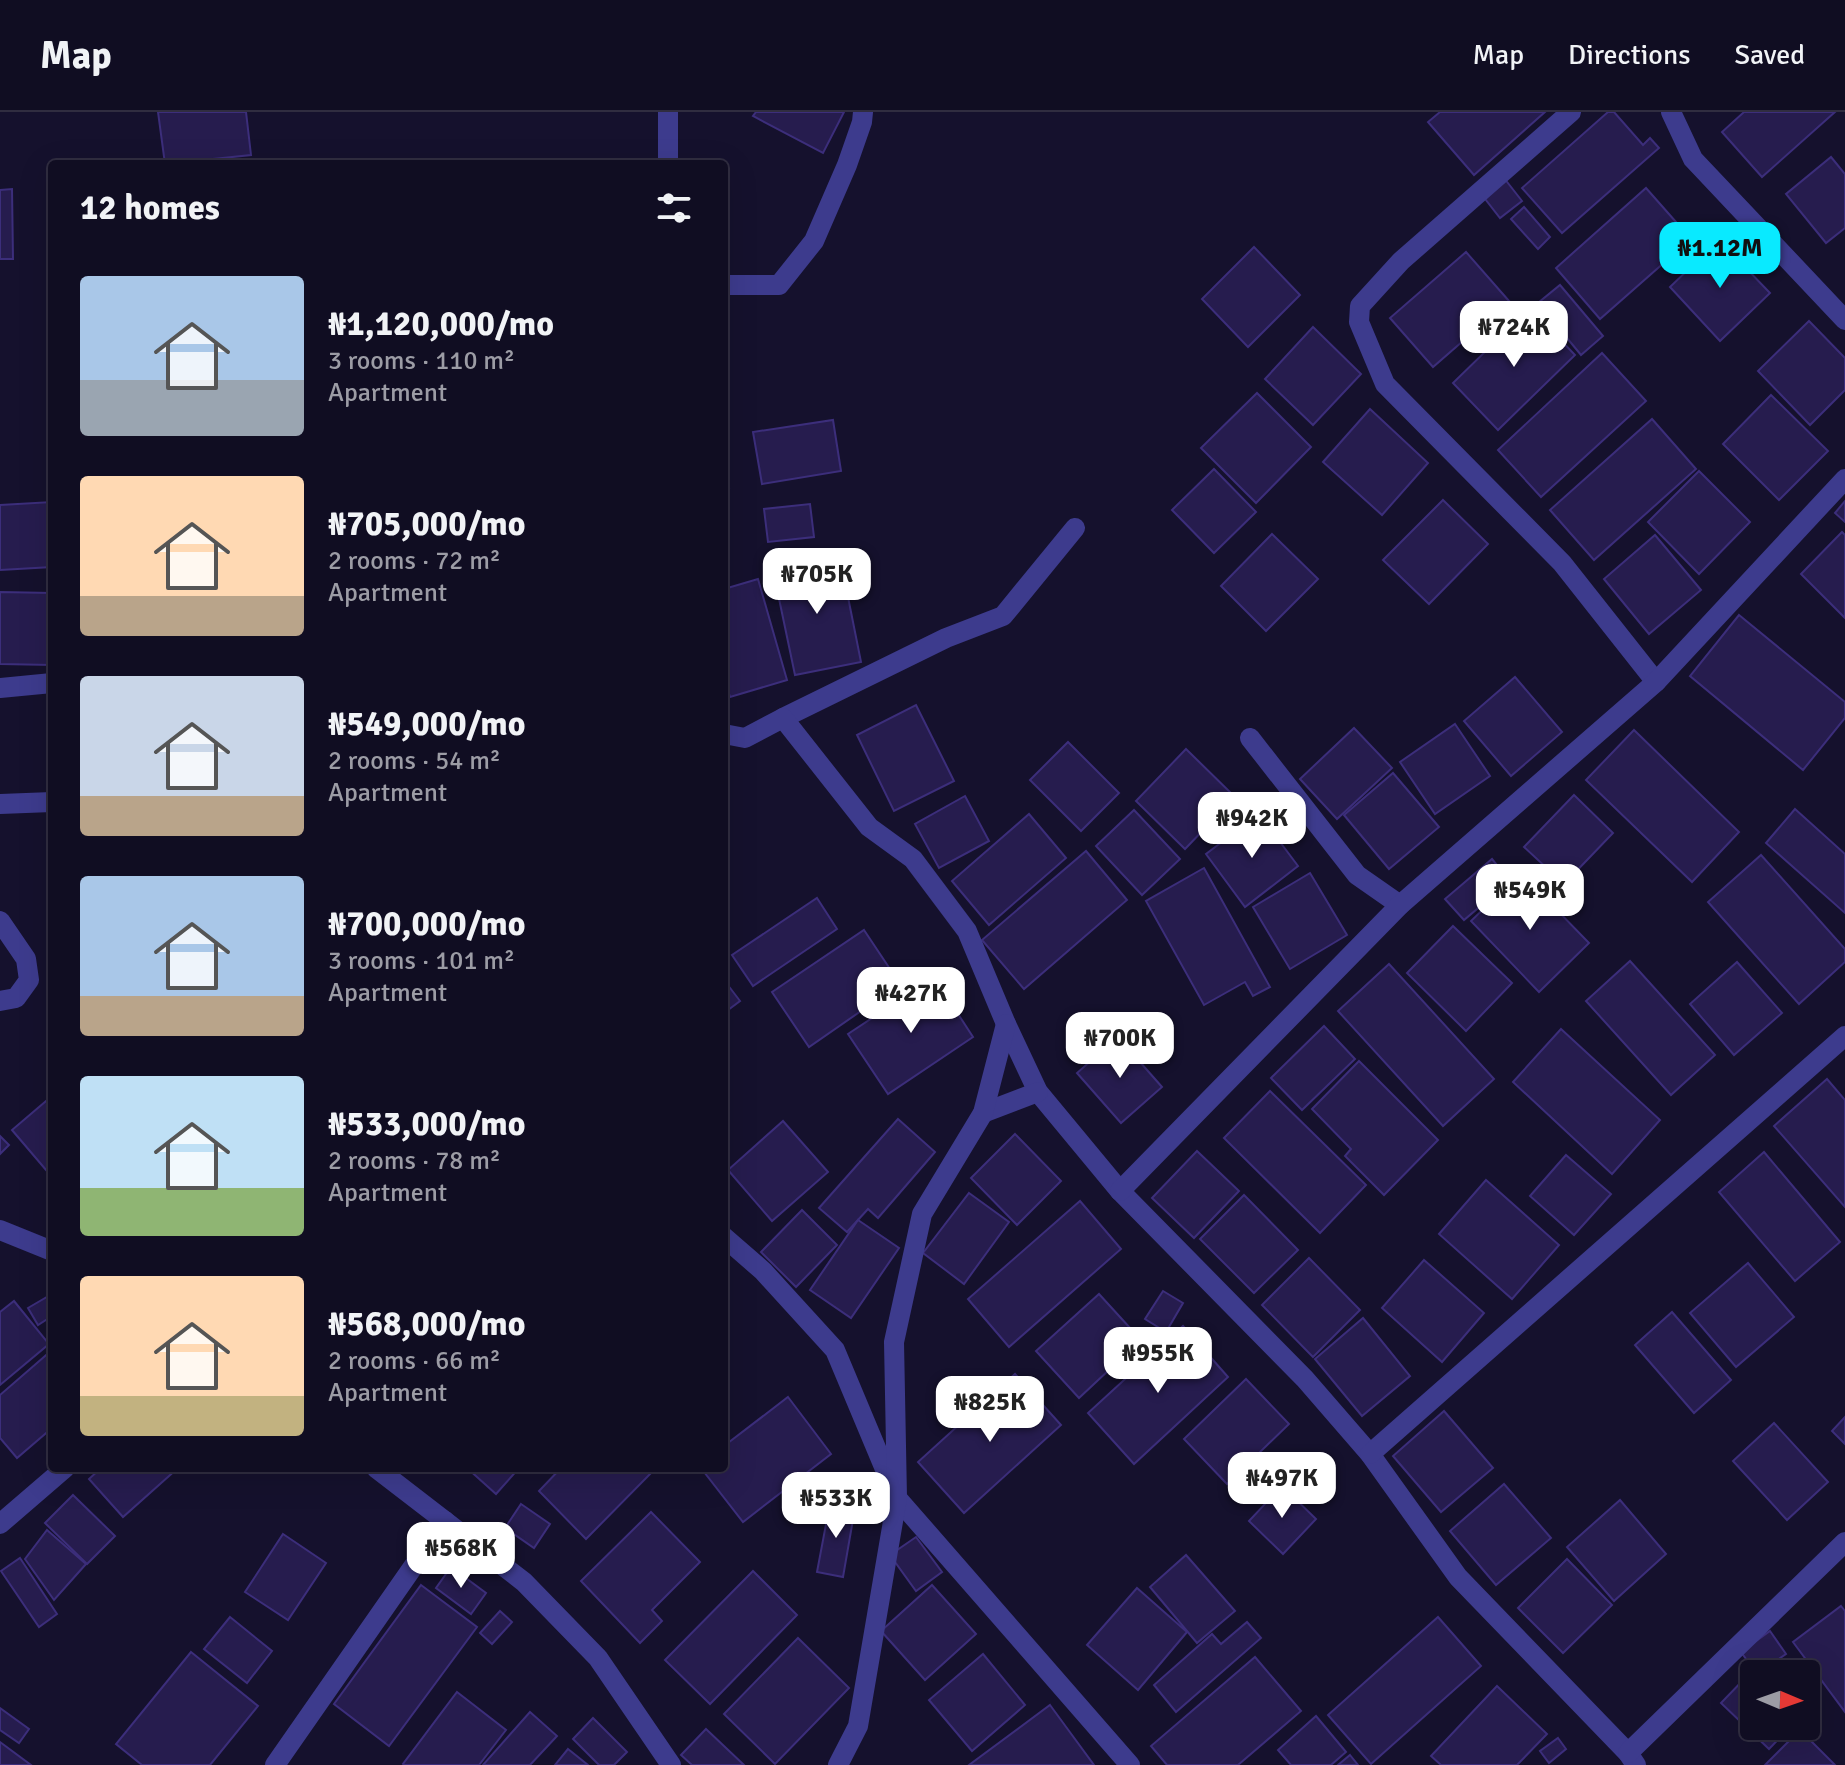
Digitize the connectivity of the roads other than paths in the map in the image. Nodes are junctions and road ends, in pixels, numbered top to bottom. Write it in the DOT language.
graph roads {
  1 [pos="668,112"];
  2 [pos="863,112"];
  3 [pos="1571,112"];
  4 [pos="1671,112"];
  5 [pos="668,160"];
  6 [pos="728,285"];
  7 [pos="1845,320"];
  8 [pos="1845,479"];
  9 [pos="1075,528"];
  10 [pos="1656,682"];
  11 [pos="48,683"];
  12 [pos="0,688"];
  13 [pos="783,718"];
  14 [pos="728,735"];
  15 [pos="1250,738"];
  16 [pos="48,802"];
  17 [pos="0,804"];
  18 [pos="1400,905"];
  19 [pos="0,921"];
  20 [pos="0,1001"];
  21 [pos="1006,1024"];
  22 [pos="1845,1036"];
  23 [pos="1038,1092"];
  24 [pos="983,1113"];
  25 [pos="1120,1191"];
  26 [pos="0,1230"];
  27 [pos="728,1240"];
  28 [pos="48,1249"];
  29 [pos="1370,1454"];
  30 [pos="60,1472"];
  31 [pos="381,1472"];
  32 [pos="897,1498"];
  33 [pos="445,1521"];
  34 [pos="0,1524"];
  35 [pos="1845,1542"];
  36 [pos="1632,1759"];
  37 [pos="275,1765"];
  38 [pos="671,1765"];
  39 [pos="838,1765"];
  40 [pos="1130,1765"];
  1 -- 5 [label="street"];
  2 -- 6 [label="street"];
  3 -- 10 [label="street"];
  4 -- 7 [label="street"];
  8 -- 10 [label="street"];
  9 -- 13 [label="street"];
  10 -- 18 [label="street"];
  11 -- 12 [label="street"];
  13 -- 14 [label="street"];
  13 -- 21 [label="street"];
  15 -- 18 [label="street"];
  16 -- 17 [label="street"];
  18 -- 25 [label="street"];
  19 -- 20 [label="street"];
  21 -- 23 [label="street"];
  21 -- 24 [label="street"];
  22 -- 29 [label="street"];
  23 -- 24 [label="street"];
  23 -- 25 [label="street"];
  24 -- 32 [label="street"];
  25 -- 29 [label="street"];
  26 -- 28 [label="street"];
  27 -- 32 [label="street"];
  29 -- 36 [label="street"];
  30 -- 34 [label="street"];
  31 -- 33 [label="street"];
  32 -- 39 [label="street"];
  32 -- 40 [label="street"];
  33 -- 37 [label="street"];
  33 -- 38 [label="street"];
  35 -- 36 [label="street"];
}
